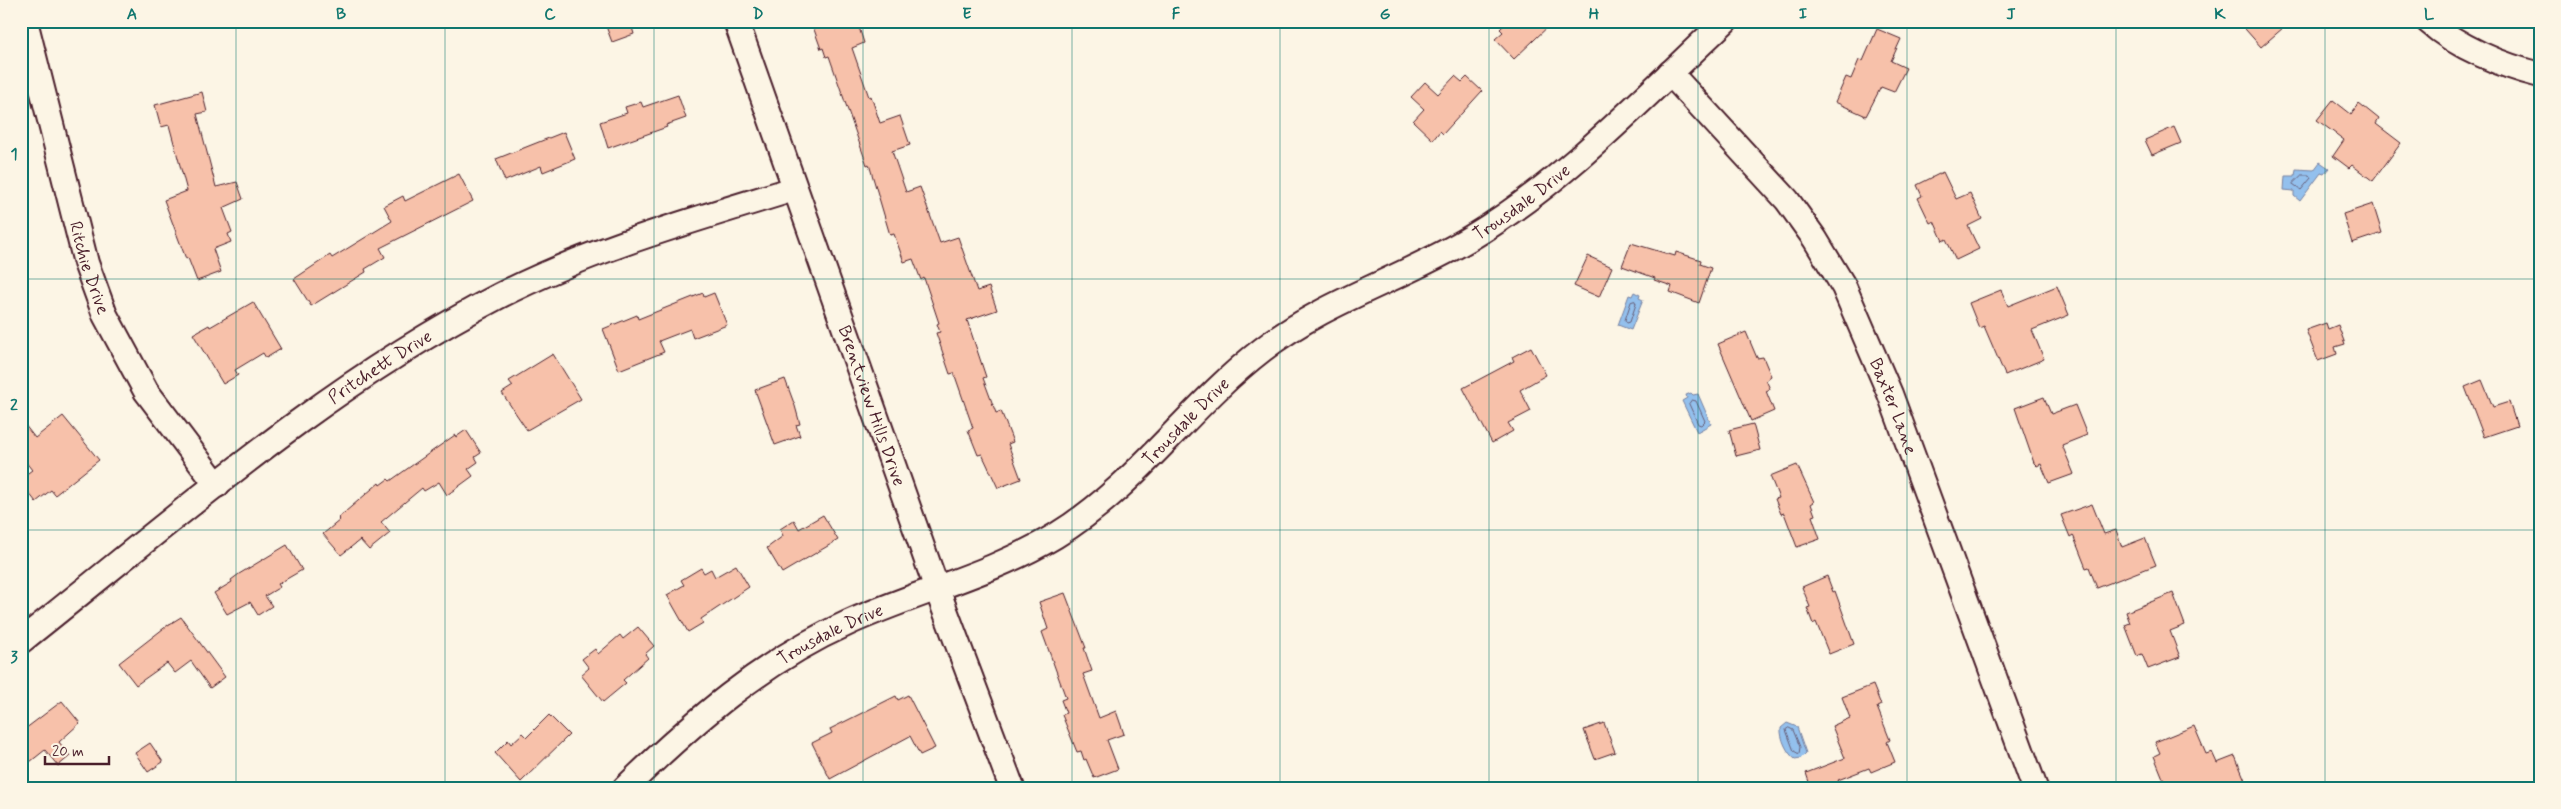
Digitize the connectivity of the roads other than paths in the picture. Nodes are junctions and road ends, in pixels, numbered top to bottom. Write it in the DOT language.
graph roads {
  1 [pos="25,21"];
  2 [pos="736,21"];
  3 [pos="1725,21"];
  4 [pos="2428,21"];
  5 [pos="1670,73"];
  6 [pos="2540,75"];
  7 [pos="794,189"];
  8 [pos="217,485"];
  9 [pos="937,589"];
  10 [pos="21,641"];
  11 [pos="625,788"];
  12 [pos="1012,788"];
  13 [pos="2035,788"];
  1 -- 8 [label="street, Ritchie Drive"];
  2 -- 7 [label="street, Brentview Hills Drive"];
  3 -- 5 [label="street, Trousdale Drive"];
  4 -- 6 [label="street"];
  5 -- 9 [label="street, Trousdale Drive"];
  5 -- 13 [label="street, Baxter Lane"];
  7 -- 8 [label="street, Pritchett Drive"];
  7 -- 9 [label="street, Brentview Hills Drive"];
  8 -- 10 [label="street, Pritchett Drive"];
  9 -- 11 [label="street, Trousdale Drive"];
  9 -- 12 [label="street, Brentview Hills Drive"];
}
